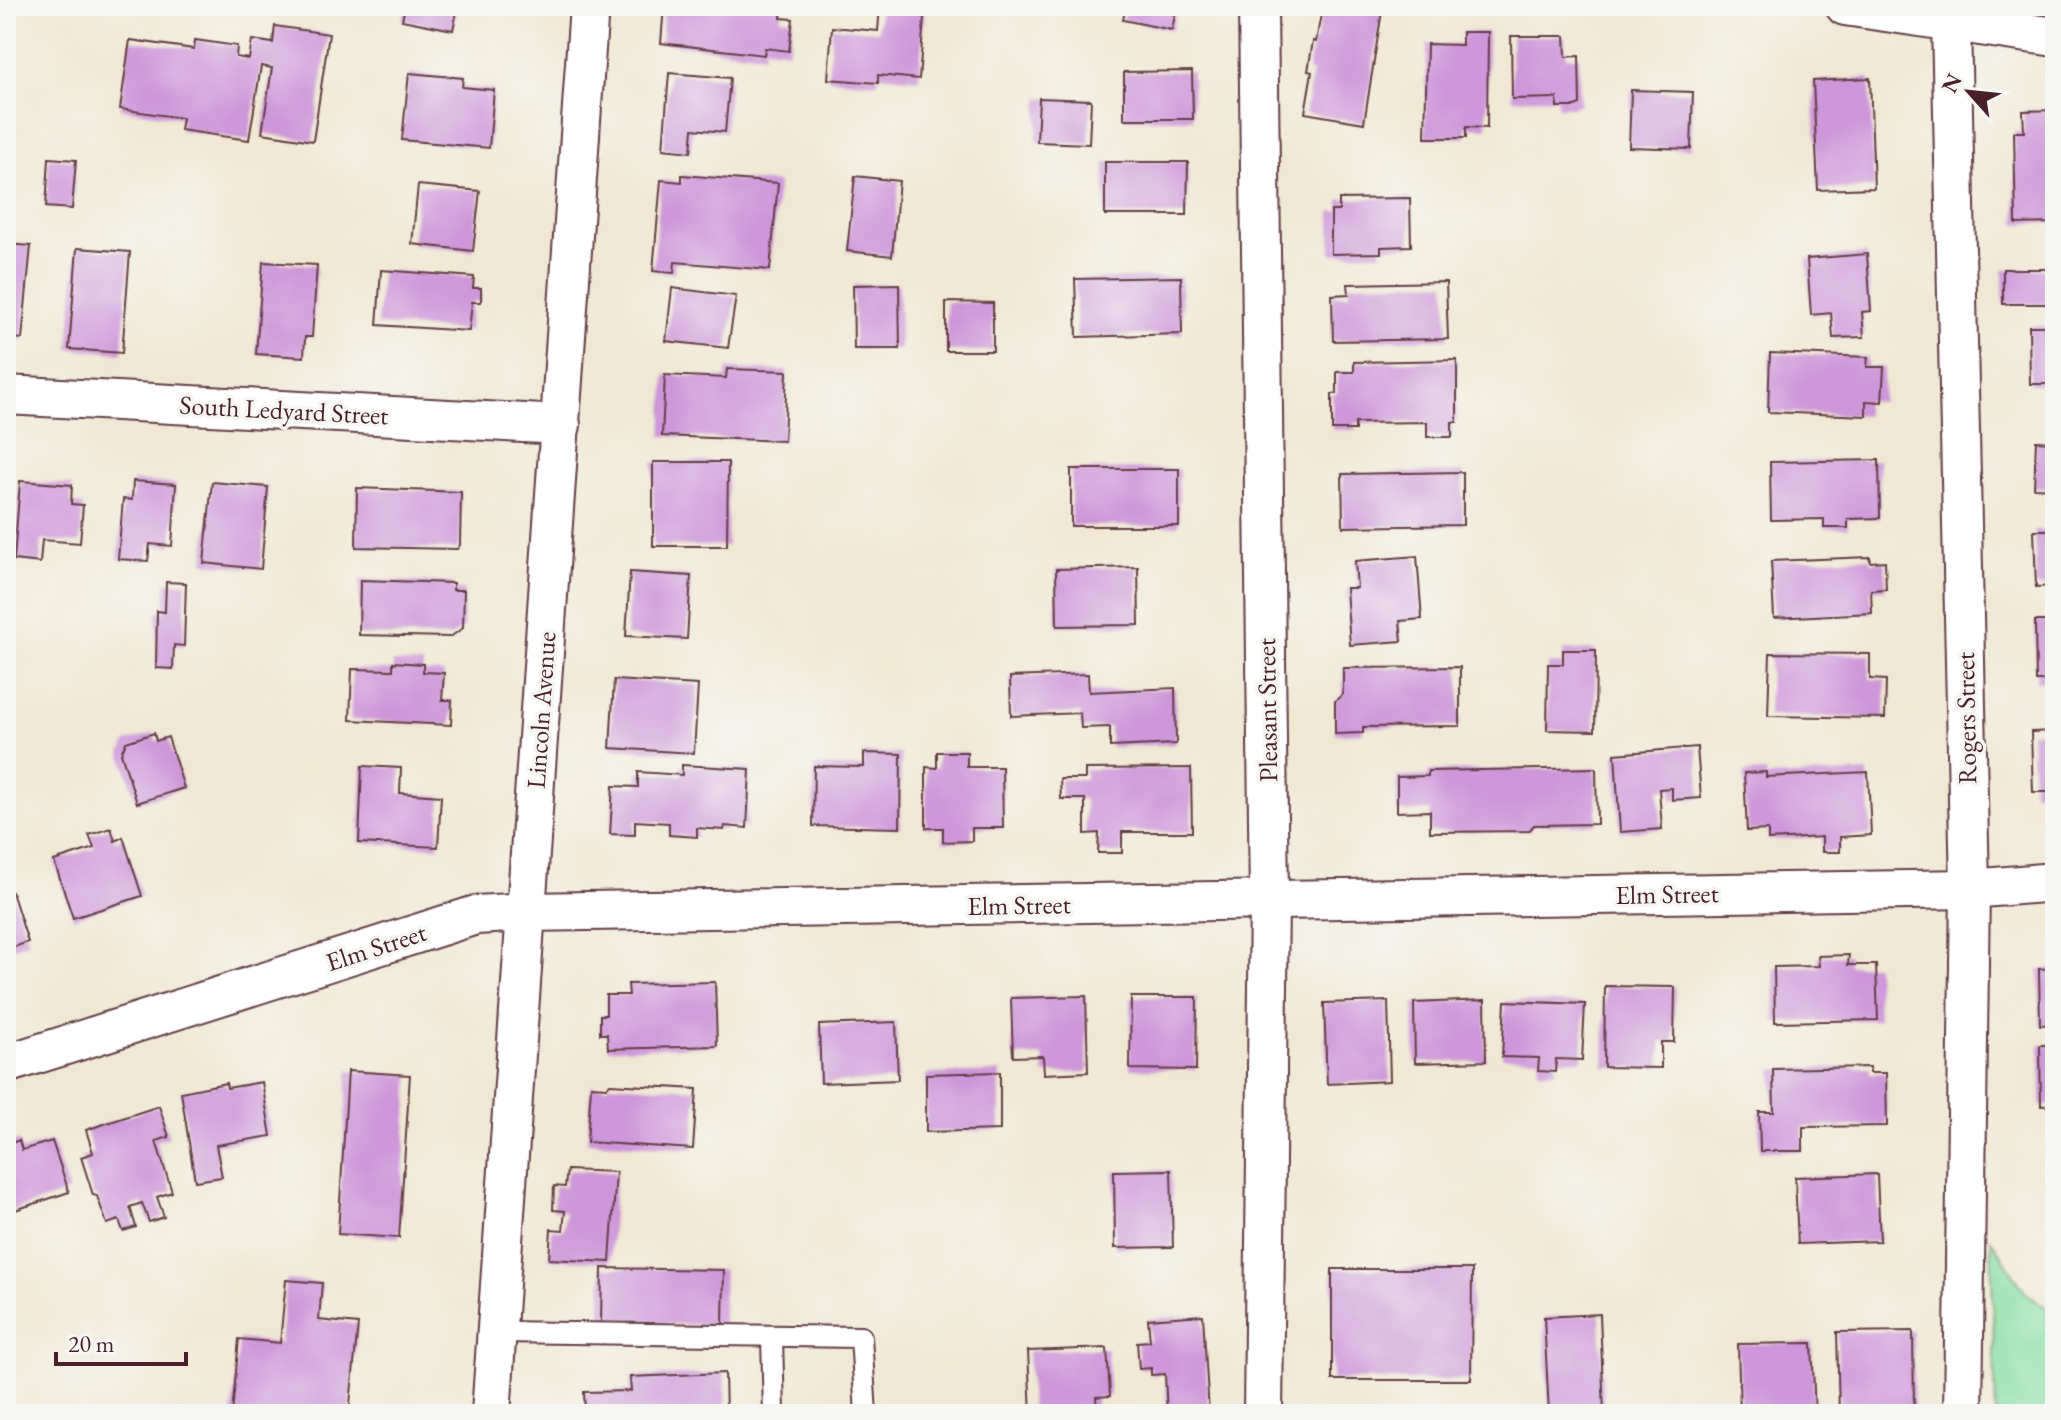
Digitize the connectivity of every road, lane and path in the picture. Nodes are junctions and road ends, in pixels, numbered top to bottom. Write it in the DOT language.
graph roads {
  1 [pos="589,6"];
  2 [pos="1258,6"];
  3 [pos="1845,6"];
  4 [pos="1951,22"];
  5 [pos="2055,37"];
  6 [pos="6,395"];
  7 [pos="561,425"];
  8 [pos="2055,882"];
  9 [pos="1970,889"];
  10 [pos="1269,901"];
  11 [pos="526,912"];
  12 [pos="6,1064"];
  13 [pos="496,1332"];
  14 [pos="772,1338"];
  15 [pos="491,1414"];
  16 [pos="774,1414"];
  17 [pos="866,1414"];
  18 [pos="1263,1414"];
  19 [pos="1963,1414"];
  1 -- 7 [label="street, Lincoln Avenue"];
  2 -- 10 [label="street, Pleasant Street"];
  3 -- 4 [label="street"];
  4 -- 5 [label="street"];
  4 -- 9 [label="street, Rogers Street"];
  6 -- 7 [label="street, South Ledyard Street"];
  7 -- 11 [label="street, Lincoln Avenue"];
  8 -- 9 [label="street, Elm Street"];
  9 -- 10 [label="street, Elm Street"];
  9 -- 19 [label="street, Rogers Street"];
  10 -- 11 [label="street, Elm Street"];
  10 -- 18 [label="street, Pleasant Street"];
  11 -- 12 [label="street, Elm Street"];
  11 -- 13 [label="street, Lincoln Avenue"];
  13 -- 14 [label="lane"];
  13 -- 15 [label="street, Lincoln Avenue"];
  14 -- 16 [label="lane"];
  14 -- 17 [label="lane"];
}
